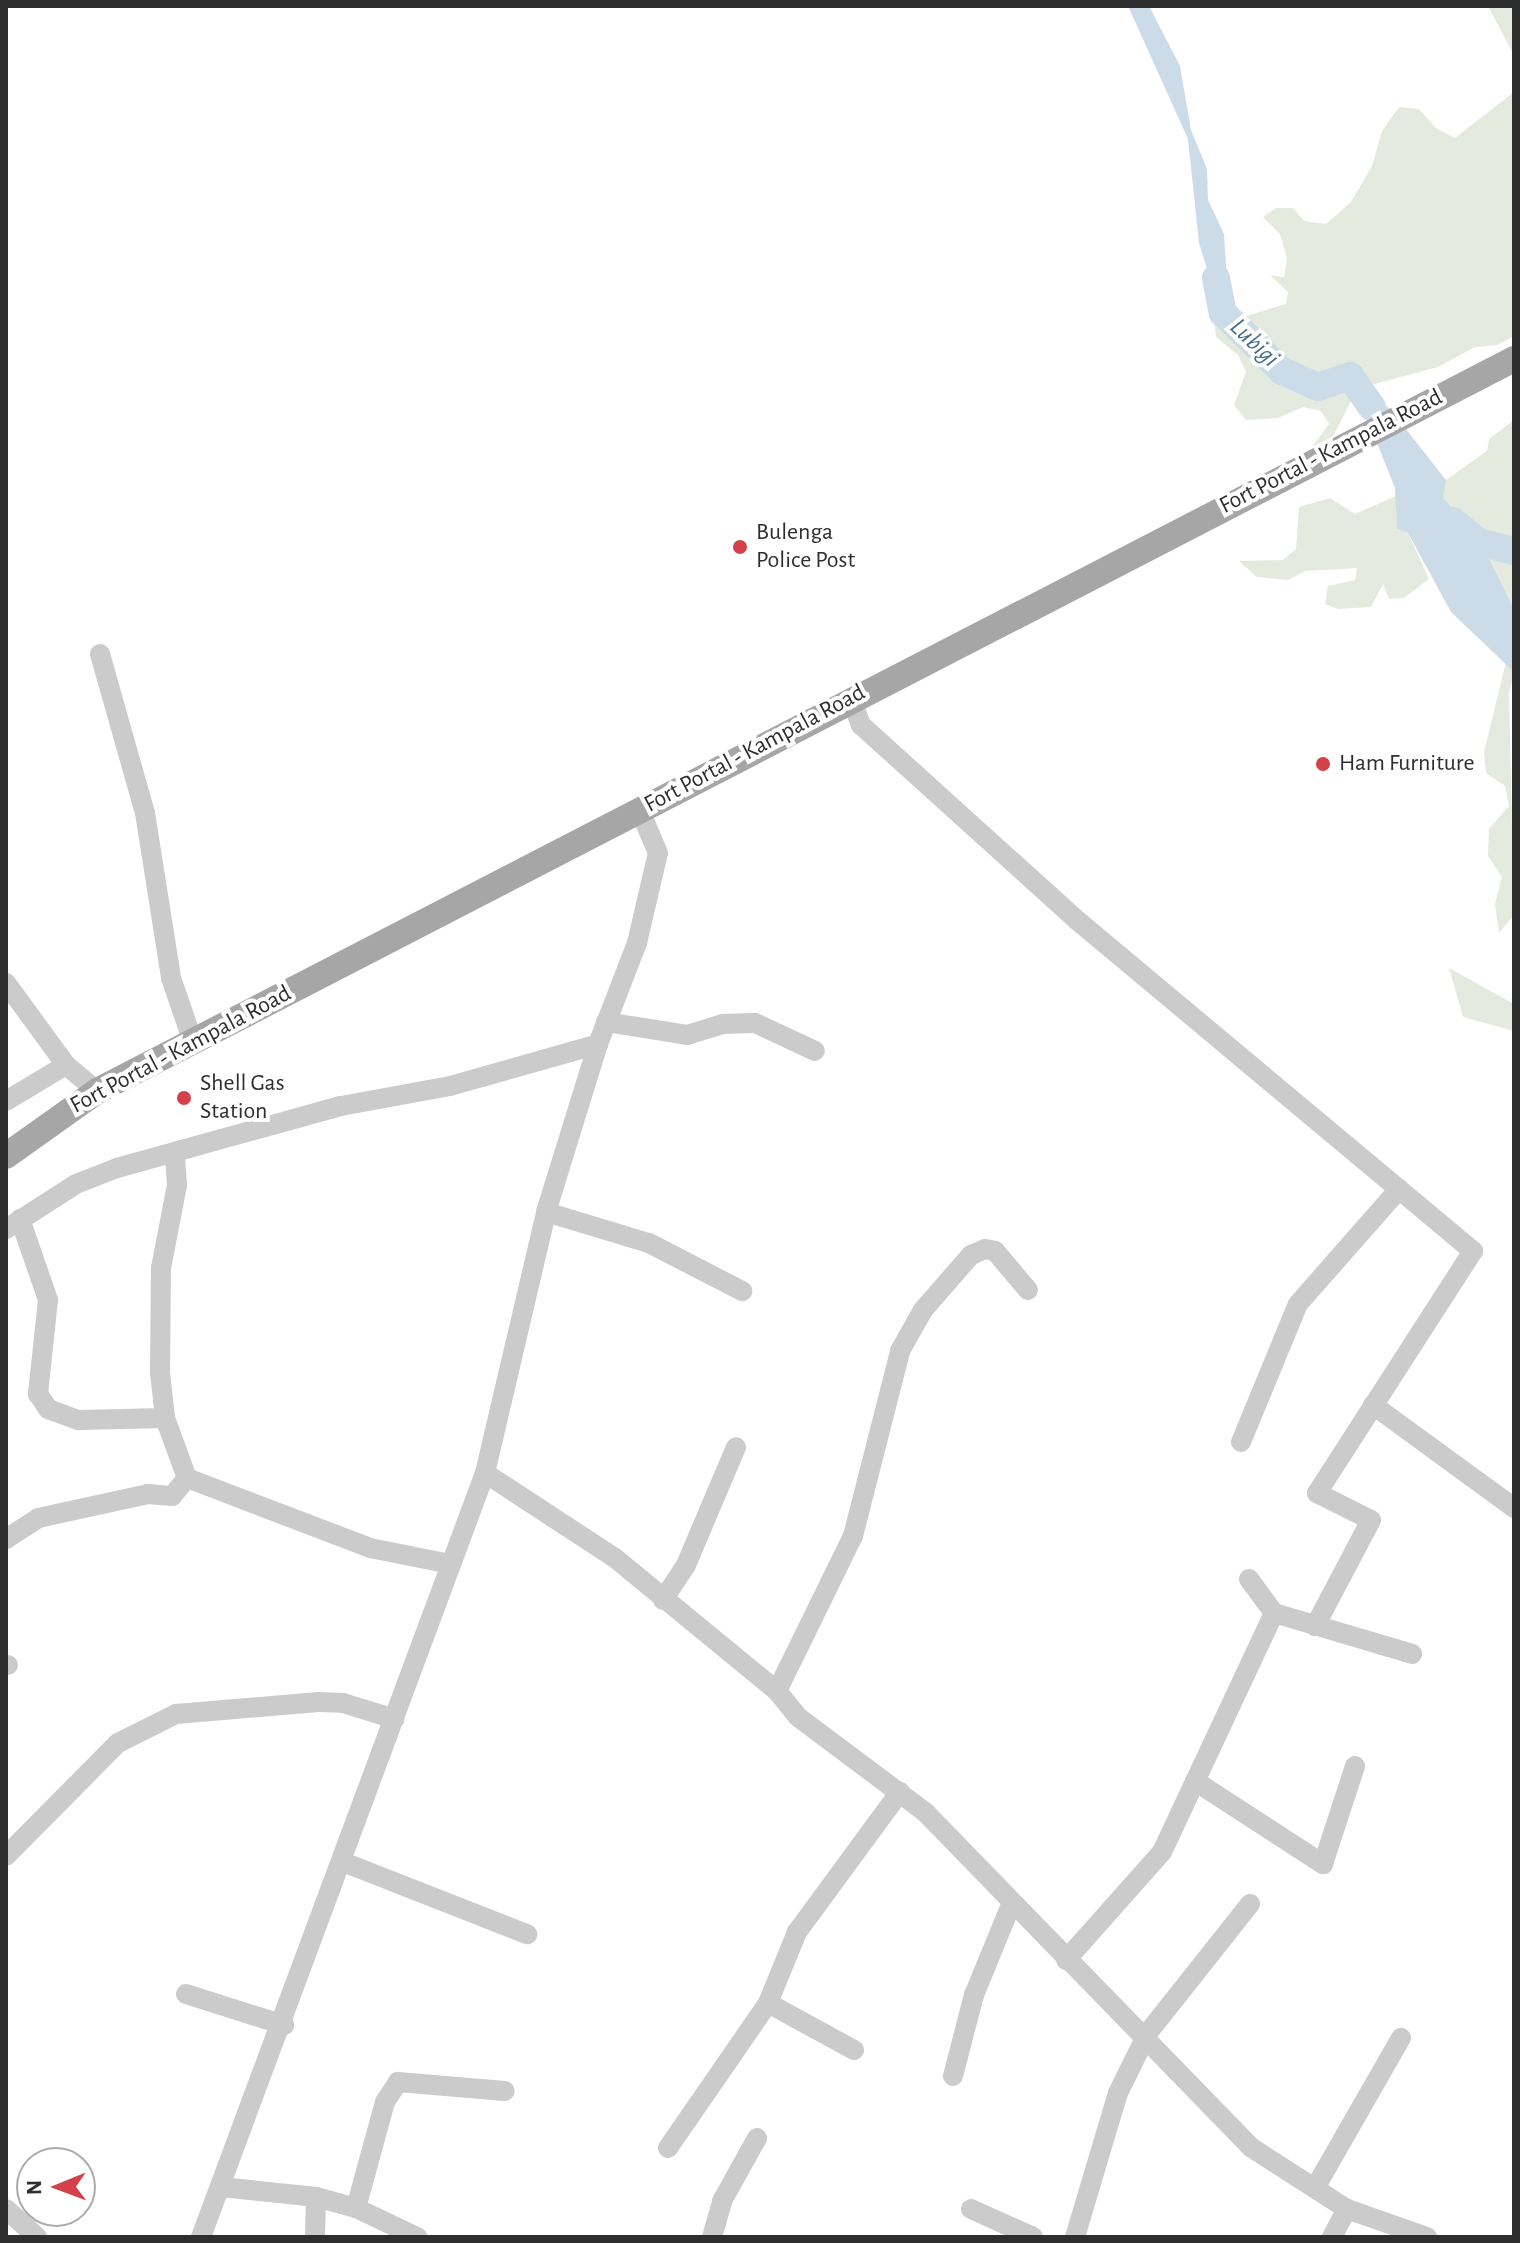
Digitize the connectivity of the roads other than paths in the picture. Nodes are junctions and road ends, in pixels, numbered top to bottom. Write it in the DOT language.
graph roads {
  1 [pos="1514,359"];
  2 [pos="100,654"];
  3 [pos="851,698"];
  4 [pos="640,811"];
  5 [pos="6,983"];
  6 [pos="606,1022"];
  7 [pos="193,1042"];
  8 [pos="598,1044"];
  9 [pos="815,1051"];
  10 [pos="66,1065"];
  11 [pos="97,1091"];
  12 [pos="6,1101"];
  13 [pos="175,1154"];
  14 [pos="6,1156"];
  15 [pos="1399,1189"];
  16 [pos="546,1212"];
  17 [pos="13,1224"];
  18 [pos="1028,1290"];
  19 [pos="742,1291"];
  20 [pos="1373,1405"];
  21 [pos="165,1418"];
  22 [pos="1241,1442"];
  23 [pos="736,1447"];
  24 [pos="485,1473"];
  25 [pos="187,1478"];
  26 [pos="1514,1508"];
  27 [pos="6,1539"];
  28 [pos="450,1564"];
  29 [pos="1249,1579"];
  30 [pos="663,1600"];
  31 [pos="1274,1613"];
  32 [pos="1315,1626"];
  33 [pos="1412,1654"];
  34 [pos="777,1691"];
  35 [pos="395,1719"];
  36 [pos="1355,1766"];
  37 [pos="1195,1781"];
  38 [pos="900,1792"];
  39 [pos="6,1856"];
  40 [pos="343,1862"];
  41 [pos="1250,1904"];
  42 [pos="1011,1905"];
  43 [pos="527,1934"];
  44 [pos="1066,1960"];
  45 [pos="186,1994"];
  46 [pos="768,2003"];
  47 [pos="284,2025"];
  48 [pos="1147,2034"];
  49 [pos="1401,2038"];
  50 [pos="854,2050"];
  51 [pos="953,2076"];
  52 [pos="505,2091"];
  53 [pos="757,2138"];
  54 [pos="668,2148"];
  55 [pos="221,2187"];
  56 [pos="1315,2188"];
  57 [pos="316,2197"];
  58 [pos="356,2208"];
  59 [pos="6,2209"];
  60 [pos="971,2209"];
  61 [pos="1347,2209"];
  62 [pos="37,2237"];
  63 [pos="201,2237"];
  64 [pos="315,2237"];
  65 [pos="417,2237"];
  66 [pos="712,2237"];
  67 [pos="1033,2237"];
  68 [pos="1075,2237"];
  69 [pos="1332,2237"];
  70 [pos="1427,2237"];
  1 -- 3 [label="main road, Fort Portal - Kampala Road"];
  2 -- 7 [label="street"];
  3 -- 4 [label="main road, Fort Portal - Kampala Road"];
  3 -- 15 [label="street"];
  4 -- 6 [label="street"];
  4 -- 7 [label="main road, Fort Portal - Kampala Road"];
  5 -- 10 [label="street"];
  6 -- 8 [label="street"];
  6 -- 9 [label="street"];
  7 -- 11 [label="main road, Fort Portal - Kampala Road"];
  8 -- 13 [label="street"];
  8 -- 16 [label="street"];
  10 -- 11 [label="street"];
  10 -- 12 [label="street"];
  11 -- 14 [label="main road, Fort Portal - Kampala Road"];
  13 -- 17 [label="street"];
  13 -- 21 [label="street"];
  15 -- 20 [label="street"];
  15 -- 22 [label="street"];
  16 -- 19 [label="street"];
  16 -- 24 [label="street"];
  17 -- 21 [label="street"];
  18 -- 34 [label="street"];
  20 -- 26 [label="street"];
  20 -- 32 [label="street"];
  21 -- 25 [label="street"];
  23 -- 30 [label="street"];
  24 -- 28 [label="street"];
  24 -- 30 [label="street"];
  25 -- 27 [label="street"];
  25 -- 28 [label="street"];
  28 -- 35 [label="street"];
  29 -- 31 [label="street"];
  30 -- 34 [label="street"];
  31 -- 32 [label="street"];
  31 -- 37 [label="street"];
  32 -- 33 [label="street"];
  34 -- 38 [label="street"];
  35 -- 39 [label="street"];
  35 -- 40 [label="street"];
  36 -- 37 [label="street"];
  37 -- 44 [label="street"];
  38 -- 42 [label="street"];
  38 -- 46 [label="street"];
  40 -- 43 [label="street"];
  40 -- 47 [label="street"];
  41 -- 48 [label="street"];
  42 -- 44 [label="street"];
  42 -- 51 [label="street"];
  44 -- 48 [label="street"];
  45 -- 47 [label="street"];
  46 -- 50 [label="street"];
  46 -- 54 [label="street"];
  47 -- 55 [label="street"];
  48 -- 56 [label="street"];
  48 -- 68 [label="street"];
  49 -- 56 [label="street"];
  52 -- 58 [label="street"];
  53 -- 66 [label="street"];
  55 -- 57 [label="street"];
  55 -- 63 [label="street"];
  56 -- 61 [label="street"];
  57 -- 58 [label="street"];
  57 -- 64 [label="street"];
  58 -- 65 [label="street"];
  59 -- 62 [label="street"];
  60 -- 67 [label="street"];
  61 -- 69 [label="street"];
  61 -- 70 [label="street"];
}
